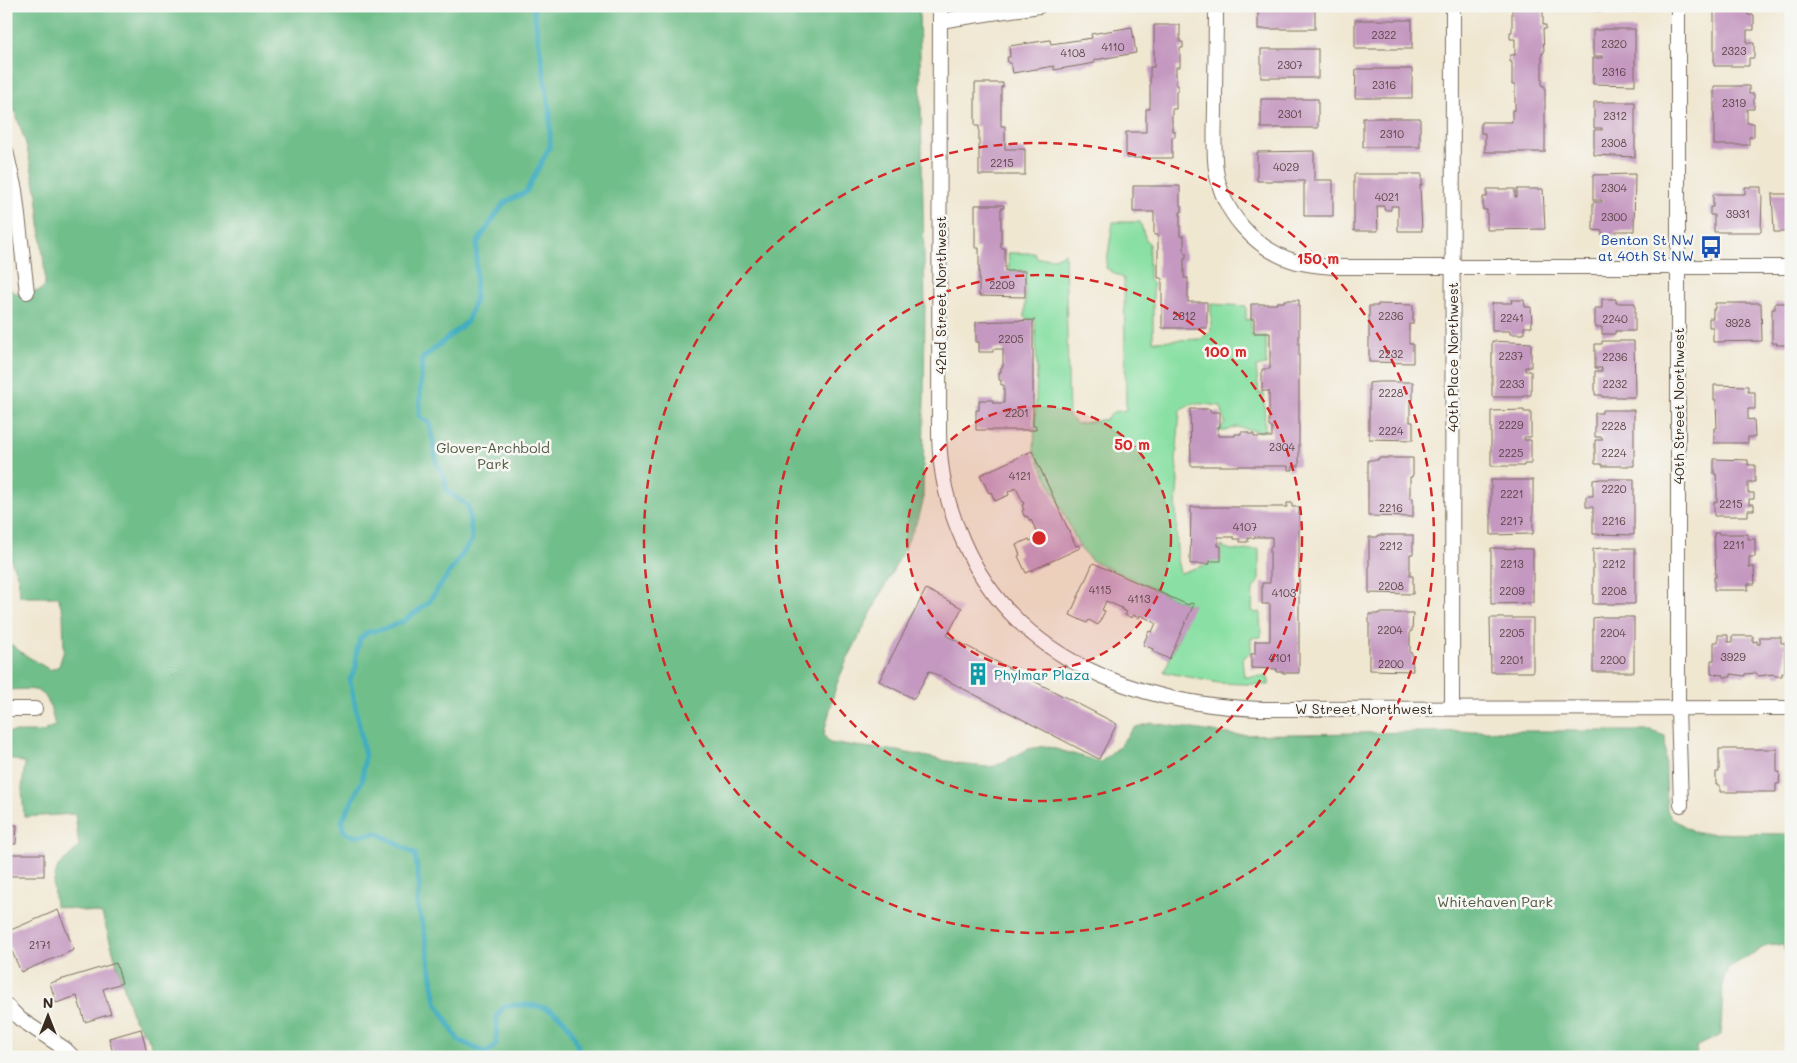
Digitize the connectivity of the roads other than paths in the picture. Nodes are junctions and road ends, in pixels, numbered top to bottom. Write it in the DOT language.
graph roads {
  1 [pos="940,6"];
  2 [pos="1039,6"];
  3 [pos="1216,6"];
  4 [pos="1452,6"];
  5 [pos="1678,6"];
  6 [pos="940,21"];
  7 [pos="6,151"];
  8 [pos="1452,267"];
  9 [pos="1678,267"];
  10 [pos="1791,267"];
  11 [pos="27,292"];
  12 [pos="981,576"];
  13 [pos="1452,708"];
  14 [pos="1678,708"];
  15 [pos="1791,708"];
  16 [pos="6,709"];
  17 [pos="35,709"];
  18 [pos="1681,805"];
  19 [pos="6,1005"];
  20 [pos="72,1057"];
  1 -- 6 [label="street, 42nd Street Northwest"];
  2 -- 6 [label="street"];
  3 -- 8 [label="street"];
  4 -- 8 [label="street, 40th Place Northwest"];
  5 -- 9 [label="street, 40th Street Northwest"];
  6 -- 12 [label="street, 42nd Street Northwest"];
  7 -- 11 [label="street"];
  8 -- 9 [label="street"];
  8 -- 13 [label="street, 40th Place Northwest"];
  9 -- 10 [label="street"];
  9 -- 14 [label="street, 40th Street Northwest"];
  12 -- 13 [label="street, W Street Northwest"];
  13 -- 14 [label="street, W Street Northwest"];
  14 -- 15 [label="street, W Street Northwest"];
  14 -- 18 [label="street, 40th Street Northwest"];
  16 -- 17 [label="street"];
  19 -- 20 [label="street"];
}
